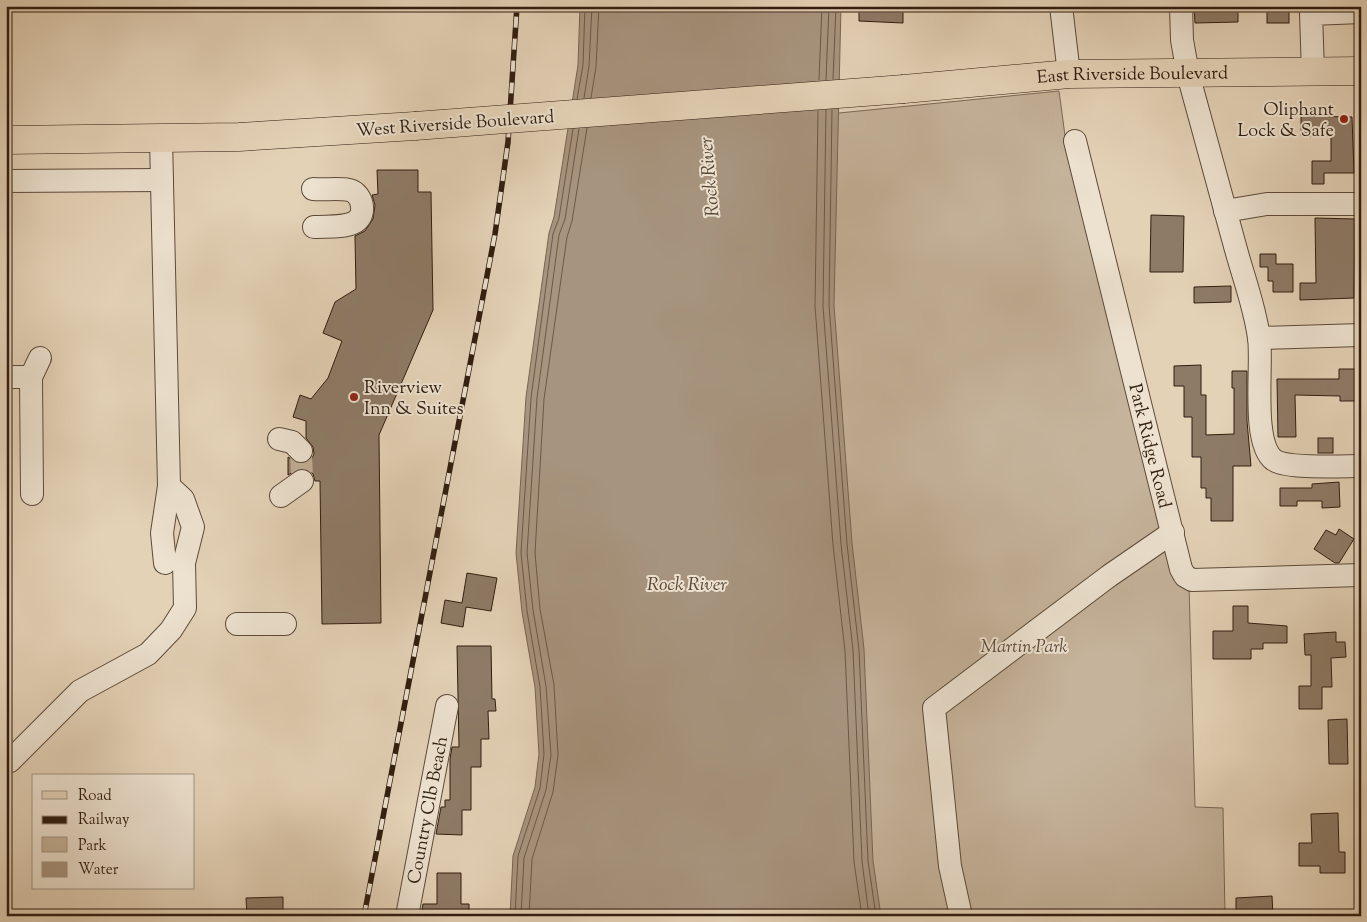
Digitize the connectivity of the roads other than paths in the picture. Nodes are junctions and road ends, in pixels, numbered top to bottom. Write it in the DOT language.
graph roads {
  1 [pos="1061,6"];
  2 [pos="1181,6"];
  3 [pos="1358,10"];
  4 [pos="1361,71"];
  5 [pos="1313,72"];
  6 [pos="1069,74"];
  7 [pos="1188,74"];
  8 [pos="904,89"];
  9 [pos="161,139"];
  10 [pos="6,140"];
  11 [pos="1074,141"];
  12 [pos="162,180"];
  13 [pos="6,181"];
  14 [pos="313,189"];
  15 [pos="1361,204"];
  16 [pos="1225,211"];
  17 [pos="314,227"];
  18 [pos="1361,335"];
  19 [pos="1259,338"];
  20 [pos="6,377"];
  21 [pos="279,439"];
  22 [pos="300,451"];
  23 [pos="1361,466"];
  24 [pos="302,482"];
  25 [pos="169,486"];
  26 [pos="32,494"];
  27 [pos="281,496"];
  28 [pos="1173,532"];
  29 [pos="175,563"];
  30 [pos="1361,575"];
  31 [pos="237,624"];
  32 [pos="285,624"];
  33 [pos="447,706"];
  34 [pos="6,761"];
  35 [pos="407,916"];
  36 [pos="961,916"];
  1 -- 6 [label="street"];
  2 -- 7 [label="street"];
  3 -- 5 [label="street"];
  4 -- 5 [label="main road, East Riverside Boulevard"];
  5 -- 7 [label="main road, East Riverside Boulevard"];
  6 -- 7 [label="main road, East Riverside Boulevard"];
  6 -- 8 [label="main road, East Riverside Boulevard"];
  7 -- 16 [label="street"];
  8 -- 9 [label="main road, West Riverside Boulevard, bridge"];
  9 -- 10 [label="main road, West Riverside Boulevard"];
  9 -- 12 [label="street"];
  11 -- 28 [label="street, Park Ridge Road"];
  12 -- 13 [label="street"];
  12 -- 25 [label="street"];
  14 -- 17 [label="street"];
  15 -- 16 [label="street"];
  16 -- 19 [label="street"];
  18 -- 19 [label="street"];
  19 -- 23 [label="street"];
  20 -- 26 [label="street"];
  21 -- 22 [label="street"];
  24 -- 27 [label="street"];
  25 -- 29 [label="street"];
  25 -- 29 [label="street"];
  28 -- 30 [label="street, Park Ridge Road"];
  28 -- 36 [label="street"];
  29 -- 34 [label="street"];
  31 -- 32 [label="street"];
  33 -- 35 [label="street, Country Clb Beach"];
}
